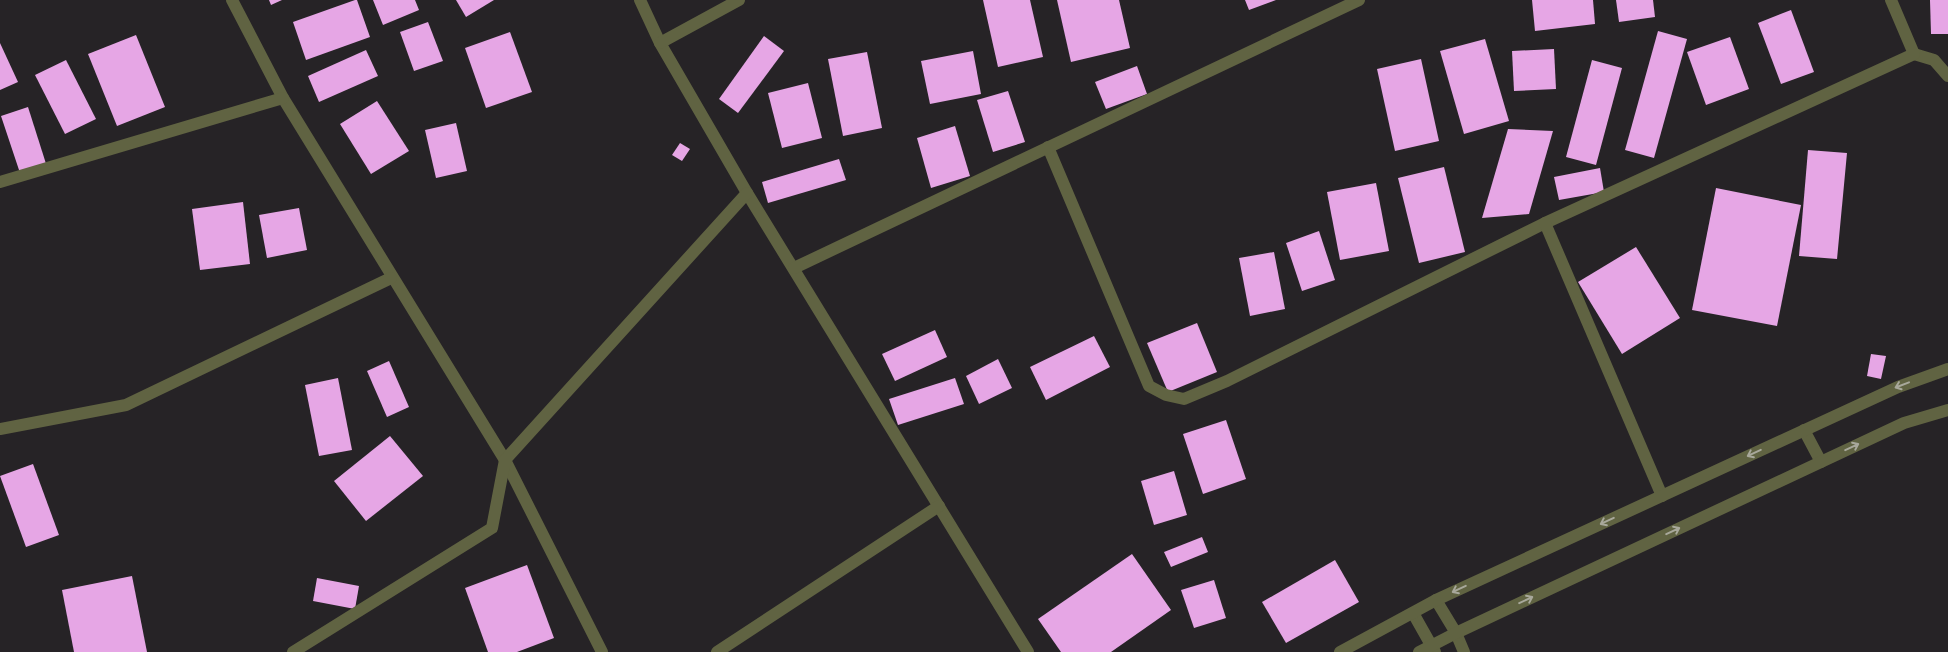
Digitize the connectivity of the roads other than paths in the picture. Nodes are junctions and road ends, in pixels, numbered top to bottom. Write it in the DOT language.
graph roads {
  1 [pos="232,0"];
  2 [pos="640,0"];
  3 [pos="739,0"];
  4 [pos="1359,0"];
  5 [pos="1891,0"];
  6 [pos="660,43"];
  7 [pos="1914,54"];
  8 [pos="1948,76"];
  9 [pos="283,98"];
  10 [pos="1048,147"];
  11 [pos="0,182"];
  12 [pos="747,193"];
  13 [pos="1545,224"];
  14 [pos="794,268"];
  15 [pos="391,278"];
  16 [pos="1948,369"];
  17 [pos="1948,410"];
  18 [pos="0,429"];
  19 [pos="1804,430"];
  20 [pos="505,460"];
  21 [pos="1821,462"];
  22 [pos="1662,496"];
  23 [pos="939,506"];
  24 [pos="1436,600"];
  25 [pos="1413,614"];
  26 [pos="1456,632"];
  27 [pos="1433,649"];
  28 [pos="293,652"];
  29 [pos="602,652"];
  30 [pos="717,652"];
  31 [pos="1028,652"];
  32 [pos="1340,652"];
  33 [pos="1419,652"];
  34 [pos="1464,652"];
  1 -- 9 [label="street"];
  2 -- 6 [label="street"];
  3 -- 6 [label="street"];
  4 -- 10 [label="street"];
  5 -- 7 [label="street"];
  6 -- 12 [label="street"];
  7 -- 8 [label="street"];
  7 -- 13 [label="street"];
  9 -- 11 [label="street"];
  9 -- 15 [label="street"];
  10 -- 13 [label="street"];
  10 -- 14 [label="street"];
  12 -- 14 [label="street"];
  12 -- 20 [label="street"];
  13 -- 22 [label="street"];
  14 -- 23 [label="street"];
  15 -- 18 [label="street"];
  15 -- 20 [label="street"];
  16 -- 19 [label="street, one-way"];
  21 -- 17 [label="street, one-way"];
  19 -- 21 [label="street"];
  19 -- 22 [label="street, one-way"];
  20 -- 28 [label="street"];
  20 -- 29 [label="street"];
  26 -- 21 [label="street, one-way"];
  22 -- 24 [label="street, one-way"];
  23 -- 30 [label="street"];
  23 -- 31 [label="street"];
  24 -- 25 [label="street"];
  24 -- 26 [label="street"];
  25 -- 27 [label="street"];
  25 -- 32 [label="street"];
  26 -- 27 [label="street"];
  26 -- 34 [label="street"];
  27 -- 33 [label="street"];
}
